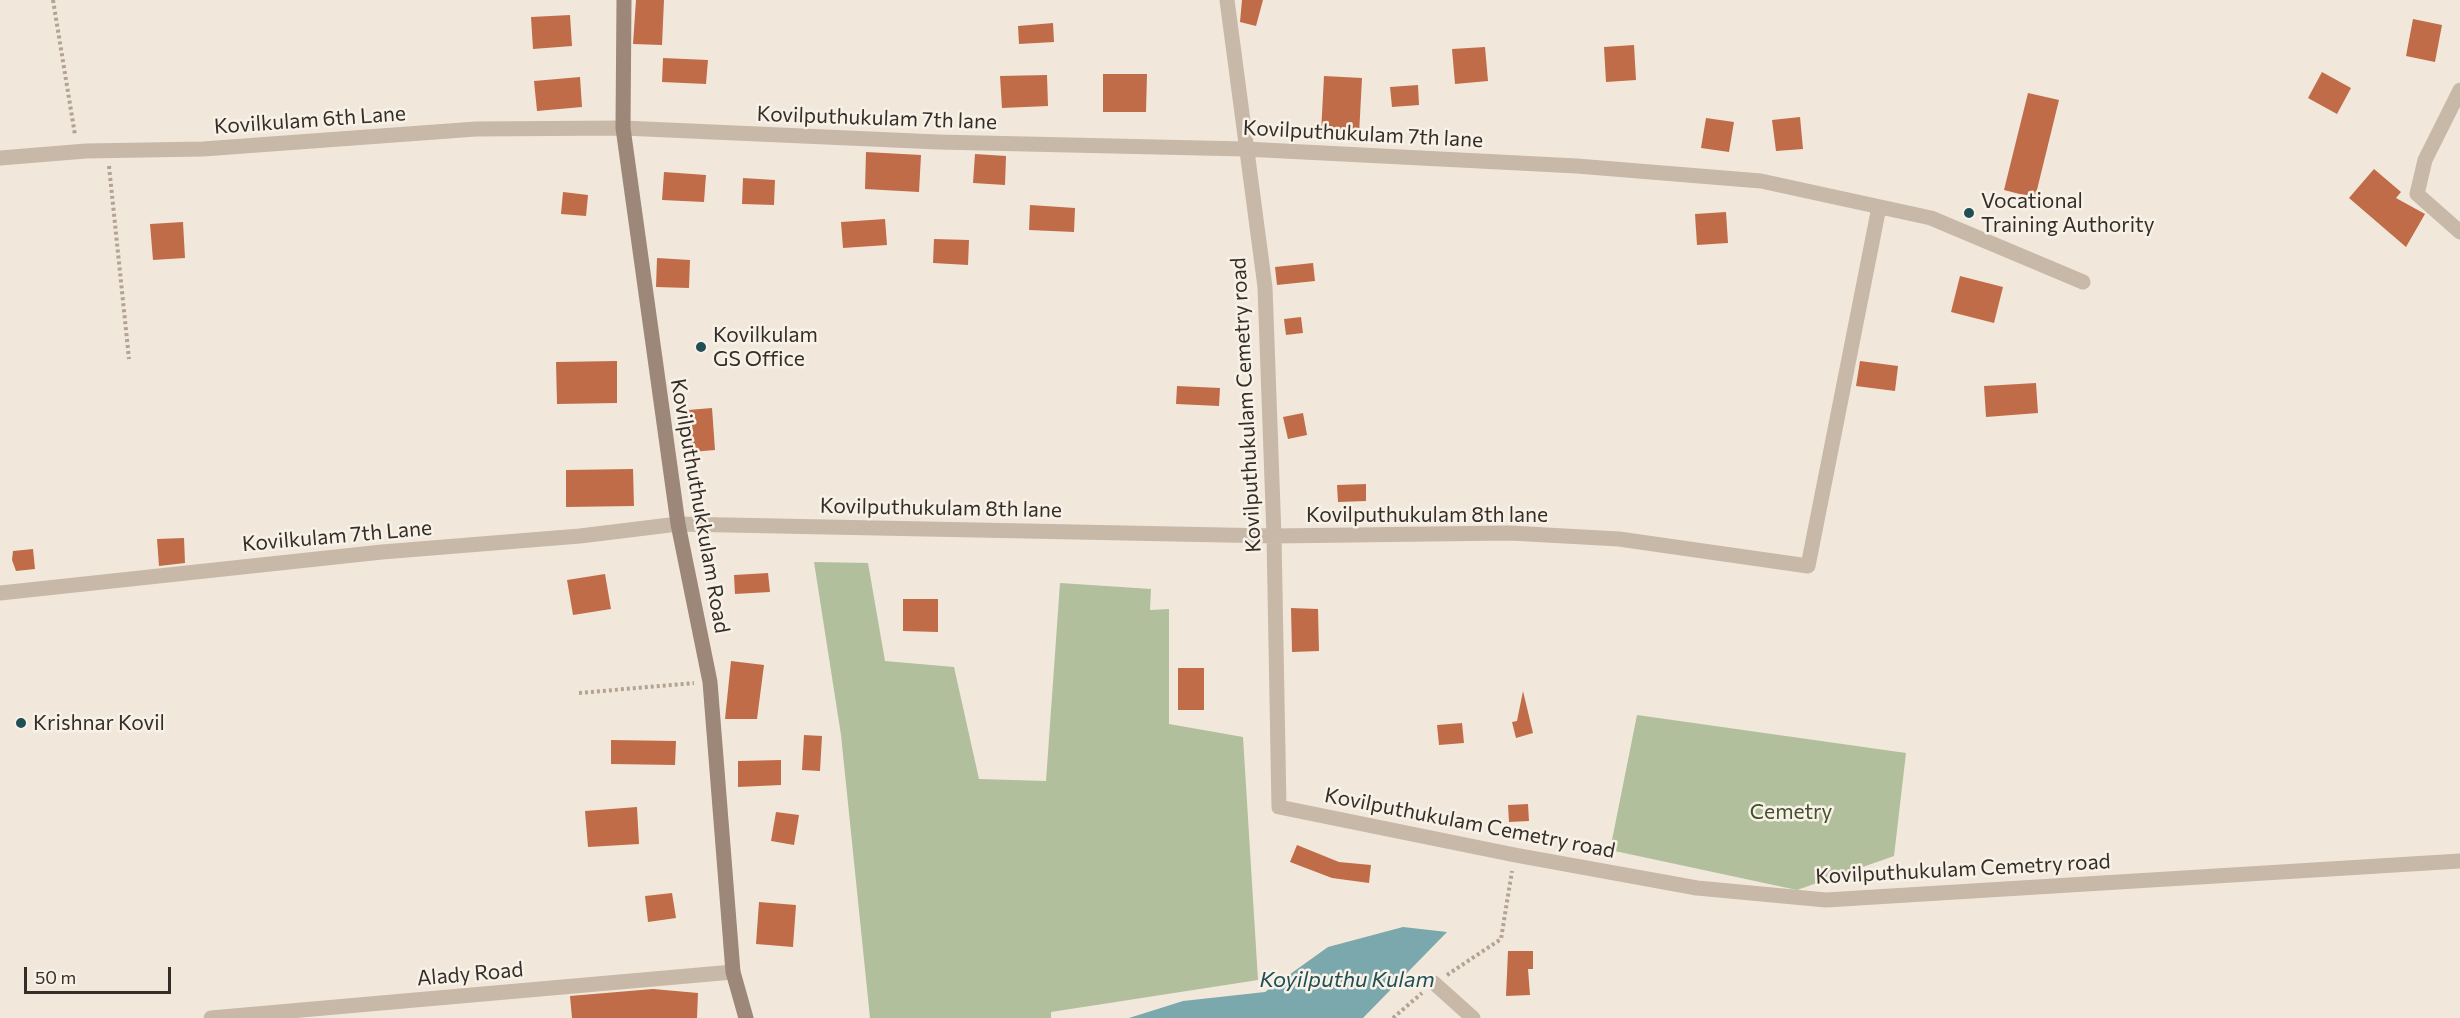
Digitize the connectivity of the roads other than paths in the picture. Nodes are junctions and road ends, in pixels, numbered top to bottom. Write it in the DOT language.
graph roads {
  1 [pos="624,0"];
  2 [pos="1227,0"];
  3 [pos="2460,90"];
  4 [pos="623,128"];
  5 [pos="1245,149"];
  6 [pos="0,158"];
  7 [pos="1879,207"];
  8 [pos="2460,232"];
  9 [pos="2084,282"];
  10 [pos="678,524"];
  11 [pos="1274,536"];
  12 [pos="0,593"];
  13 [pos="2460,861"];
  14 [pos="733,972"];
  15 [pos="1434,983"];
  16 [pos="211,1018"];
  17 [pos="746,1018"];
  18 [pos="1473,1018"];
  1 -- 4 [label="street, Kovilputhuthukkulam Road"];
  2 -- 5 [label="street, Kovilputhukulam Cemetry road"];
  3 -- 8 [label="street"];
  4 -- 5 [label="street, Kovilputhukulam 7th lane"];
  4 -- 6 [label="street, Kovilkulam 6th Lane"];
  4 -- 10 [label="street, Kovilputhuthukkulam Road"];
  5 -- 7 [label="street, Kovilputhukulam 7th lane"];
  5 -- 11 [label="street, Kovilputhukulam Cemetry road"];
  7 -- 9 [label="street, Kovilputhukulam 7th lane"];
  7 -- 11 [label="street, Kovilputhukulam 8th lane"];
  10 -- 11 [label="street, Kovilputhukulam 8th lane"];
  10 -- 12 [label="street, Kovilkulam 7th Lane"];
  10 -- 14 [label="street, Kovilputhuthukkulam Road"];
  11 -- 13 [label="street, Kovilputhukulam Cemetry road"];
  14 -- 16 [label="street, Alady Road"];
  14 -- 17 [label="street, Kovilputhuthukkulam Road"];
  15 -- 18 [label="street"];
}
